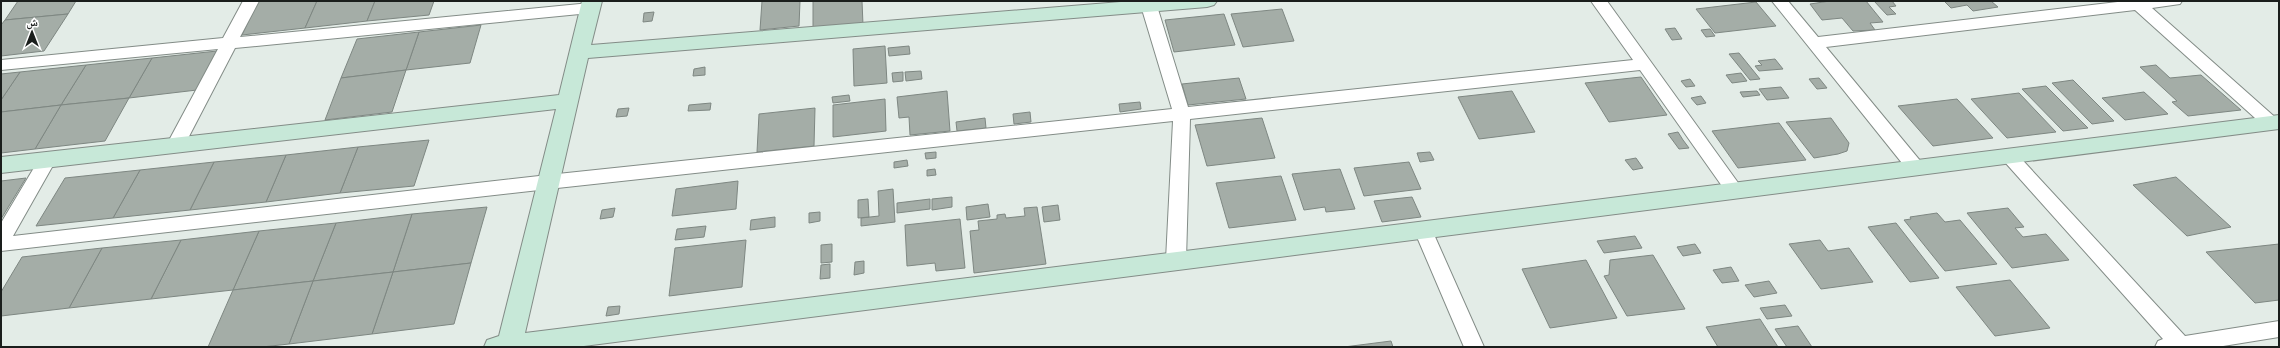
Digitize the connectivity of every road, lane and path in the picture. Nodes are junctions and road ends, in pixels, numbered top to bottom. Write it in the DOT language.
graph roads {
  1 [pos="251,1"];
  2 [pos="1207,1"];
  3 [pos="1599,1"];
  4 [pos="1780,1"];
  5 [pos="2174,1"];
  6 [pos="2136,3"];
  7 [pos="591,5"];
  8 [pos="1149,6"];
  9 [pos="229,43"];
  10 [pos="1814,43"];
  11 [pos="579,52"];
  12 [pos="1,64"];
  13 [pos="1645,64"];
  14 [pos="568,101"];
  15 [pos="1182,115"];
  16 [pos="2275,123"];
  17 [pos="175,146"];
  18 [pos="2009,156"];
  19 [pos="47,160"];
  20 [pos="1,165"];
  21 [pos="1916,168"];
  22 [pos="548,182"];
  23 [pos="1735,191"];
  24 [pos="1423,230"];
  25 [pos="1,239"];
  26 [pos="1,244"];
  27 [pos="1176,260"];
  28 [pos="2279,329"];
  29 [pos="505,346"];
  30 [pos="2176,346"];
  31 [pos="1474,347"];
  1 -- 9 [label="street"];
  2 -- 8 [label="street"];
  3 -- 13 [label="street"];
  4 -- 10 [label="street"];
  5 -- 6 [label="street"];
  6 -- 10 [label="street"];
  6 -- 16 [label="street"];
  7 -- 9 [label="street"];
  7 -- 11 [label="street"];
  8 -- 11 [label="street"];
  8 -- 15 [label="street"];
  9 -- 12 [label="street"];
  9 -- 17 [label="street"];
  10 -- 21 [label="street"];
  11 -- 14 [label="street"];
  13 -- 15 [label="street"];
  13 -- 23 [label="street"];
  14 -- 17 [label="street"];
  14 -- 22 [label="street"];
  15 -- 22 [label="street"];
  15 -- 27 [label="street"];
  16 -- 18 [label="street"];
  17 -- 19 [label="street"];
  18 -- 21 [label="street"];
  18 -- 30 [label="street"];
  19 -- 20 [label="street"];
  19 -- 25 [label="street"];
  21 -- 23 [label="street"];
  22 -- 26 [label="street"];
  22 -- 29 [label="street"];
  23 -- 24 [label="street"];
  24 -- 27 [label="street"];
  24 -- 31 [label="street"];
  27 -- 29 [label="street"];
  28 -- 30 [label="street"];
}
